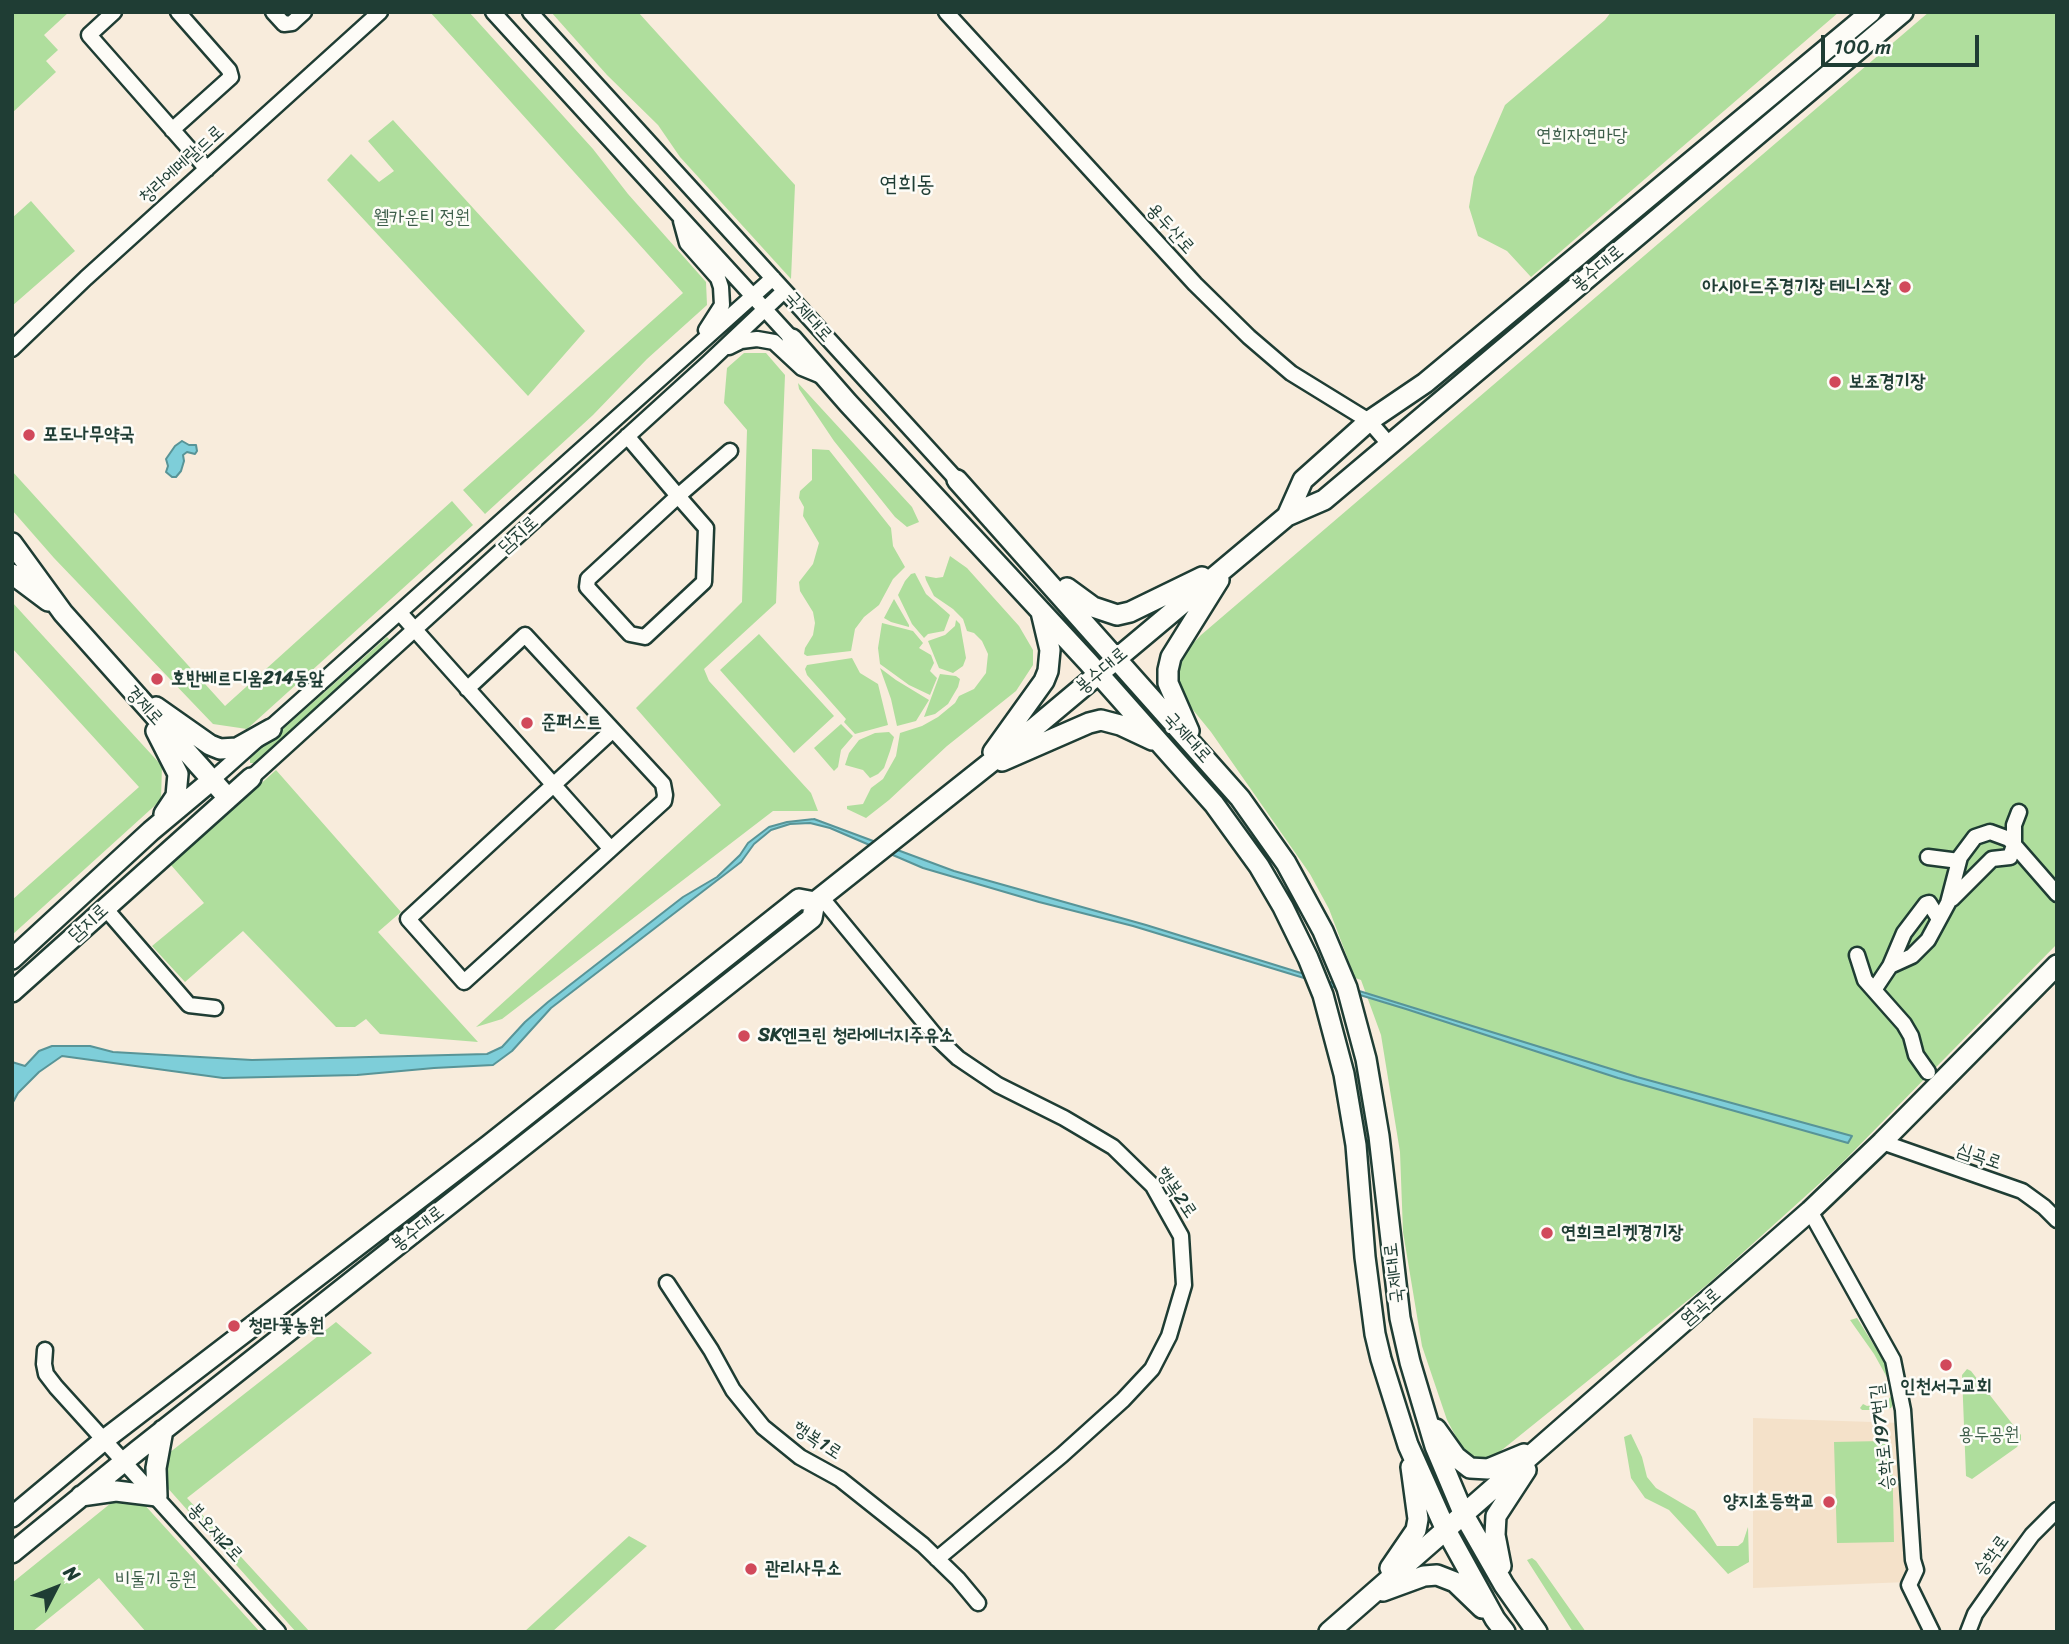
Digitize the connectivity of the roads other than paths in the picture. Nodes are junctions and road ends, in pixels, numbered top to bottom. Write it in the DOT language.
graph roads {
  1 [pos="114,12"];
  2 [pos="178,12"];
  3 [pos="273,12"];
  4 [pos="304,12"];
  5 [pos="380,12"];
  6 [pos="493,12"];
  7 [pos="530,12"];
  8 [pos="946,12"];
  9 [pos="1871,12"];
  10 [pos="1903,12"];
  11 [pos="1920,12"];
  12 [pos="1885,27"];
  13 [pos="172,130"];
  14 [pos="207,169"];
  15 [pos="680,217"];
  16 [pos="773,278"];
  17 [pos="783,290"];
  18 [pos="753,297"];
  19 [pos="764,309"];
  20 [pos="792,339"];
  21 [pos="15,341"];
  22 [pos="695,346"];
  23 [pos="708,363"];
  24 [pos="825,377"];
  25 [pos="1369,421"];
  26 [pos="627,436"];
  27 [pos="1389,444"];
  28 [pos="730,451"];
  29 [pos="957,480"];
  30 [pos="678,496"];
  31 [pos="1287,516"];
  32 [pos="12,544"];
  33 [pos="1027,557"];
  34 [pos="1228,565"];
  35 [pos="12,574"];
  36 [pos="1051,583"];
  37 [pos="1035,604"];
  38 [pos="63,613"];
  39 [pos="400,613"];
  40 [pos="414,629"];
  41 [pos="1117,658"];
  42 [pos="1099,674"];
  43 [pos="467,689"];
  44 [pos="131,691"];
  45 [pos="271,729"];
  46 [pos="612,730"];
  47 [pos="1180,730"];
  48 [pos="1158,743"];
  49 [pos="1199,751"];
  50 [pos="981,770"];
  51 [pos="251,778"];
  52 [pos="212,780"];
  53 [pos="553,785"];
  54 [pos="228,798"];
  55 [pos="2019,812"];
  56 [pos="151,831"];
  57 [pos="2014,845"];
  58 [pos="610,848"];
  59 [pos="1928,857"];
  60 [pos="1959,862"];
  61 [pos="2057,894"];
  62 [pos="818,900"];
  63 [pos="1948,903"];
  64 [pos="105,908"];
  65 [pos="1939,919"];
  66 [pos="1857,954"];
  67 [pos="12,959"];
  68 [pos="2057,965"];
  69 [pos="1890,967"];
  70 [pos="1874,990"];
  71 [pos="12,992"];
  72 [pos="215,1008"];
  73 [pos="1928,1072"];
  74 [pos="1882,1142"];
  75 [pos="1810,1211"];
  76 [pos="2057,1220"];
  77 [pos="667,1283"];
  78 [pos="45,1350"];
  79 [pos="165,1393"];
  80 [pos="1426,1413"];
  81 [pos="184,1414"];
  82 [pos="163,1430"];
  83 [pos="104,1440"];
  84 [pos="1408,1445"];
  85 [pos="1541,1447"];
  86 [pos="124,1461"];
  87 [pos="46,1489"];
  88 [pos="156,1496"];
  89 [pos="80,1497"];
  90 [pos="2057,1510"];
  91 [pos="61,1512"];
  92 [pos="1464,1515"];
  93 [pos="12,1517"];
  94 [pos="1446,1530"];
  95 [pos="12,1553"];
  96 [pos="937,1559"];
  97 [pos="1504,1585"];
  98 [pos="1369,1597"];
  99 [pos="978,1603"];
  100 [pos="1500,1625"];
  101 [pos="278,1632"];
  102 [pos="1329,1632"];
  103 [pos="1537,1632"];
  104 [pos="1932,1632"];
  105 [pos="1968,1632"];
  1 -- 13 [label="street"];
  2 -- 13 [label="street"];
  3 -- 4 [label="street"];
  5 -- 14 [label="street, 청라에메랄드로"];
  6 -- 15 [label="street, 국제대로"];
  7 -- 16 [label="street, 국제대로"];
  8 -- 25 [label="street, 용두산로"];
  9 -- 25 [label="main road, 봉수대로"];
  10 -- 12 [label="main road, 봉수대로"];
  11 -- 12 [label="main road"];
  12 -- 27 [label="main road, 봉수대로"];
  13 -- 14 [label="street"];
  14 -- 21 [label="street, 청라에메랄드로"];
  15 -- 18 [label="street, 국제대로"];
  15 -- 22 [label="street"];
  16 -- 17 [label="street, 국제대로"];
  16 -- 18 [label="street"];
  17 -- 19 [label="street, 담지로"];
  17 -- 29 [label="street, 국제대로"];
  18 -- 19 [label="street, 국제대로"];
  18 -- 22 [label="street"];
  19 -- 20 [label="street, 국제대로"];
  19 -- 23 [label="street, 담지로"];
  20 -- 24 [label="main road, 국제대로"];
  22 -- 23 [label="street"];
  22 -- 39 [label="street"];
  23 -- 24 [label="street"];
  23 -- 26 [label="street, 담지로"];
  24 -- 37 [label="main road, 국제대로"];
  25 -- 27 [label="street, 용두산로"];
  25 -- 31 [label="main road, 봉수대로"];
  26 -- 30 [label="street"];
  26 -- 40 [label="street, 담지로"];
  27 -- 31 [label="main road, 봉수대로"];
  28 -- 30 [label="street"];
  29 -- 33 [label="main road, 국제대로"];
  30 -- 30 [label="street"];
  31 -- 34 [label="main road, 봉수대로"];
  32 -- 38 [label="main road, 경제로"];
  33 -- 34 [label="main road"];
  33 -- 36 [label="main road, 국제대로"];
  34 -- 41 [label="main road, 봉수대로"];
  34 -- 49 [label="main road"];
  35 -- 38 [label="main road, 경제로"];
  36 -- 37 [label="street"];
  36 -- 41 [label="main road, 국제대로"];
  37 -- 42 [label="main road, 국제대로"];
  37 -- 50 [label="main road"];
  38 -- 44 [label="main road, 경제로"];
  39 -- 40 [label="street"];
  39 -- 45 [label="street"];
  40 -- 43 [label="street"];
  40 -- 51 [label="street, 담지로"];
  41 -- 42 [label="main road, 봉수대로"];
  41 -- 47 [label="main road, 국제대로"];
  42 -- 48 [label="main road, 국제대로"];
  42 -- 50 [label="main road, 봉수대로"];
  43 -- 46 [label="street"];
  43 -- 53 [label="street"];
  44 -- 45 [label="main road"];
  44 -- 52 [label="main road, 경제로"];
  44 -- 56 [label="main road"];
  45 -- 52 [label="street"];
  46 -- 53 [label="street"];
  46 -- 58 [label="street"];
  47 -- 48 [label="street"];
  47 -- 49 [label="main road, 국제대로"];
  48 -- 50 [label="main road"];
  48 -- 84 [label="main road, 국제대로"];
  49 -- 80 [label="main road, 국제대로"];
  50 -- 62 [label="main road, 봉수대로"];
  51 -- 54 [label="main road, 담지로"];
  52 -- 54 [label="main road, 경제로"];
  52 -- 56 [label="main road"];
  53 -- 58 [label="street"];
  53 -- 58 [label="street"];
  54 -- 64 [label="main road, 담지로"];
  55 -- 57 [label="street"];
  56 -- 67 [label="main road"];
  57 -- 60 [label="street"];
  57 -- 61 [label="street"];
  57 -- 63 [label="street"];
  59 -- 60 [label="street"];
  60 -- 63 [label="street"];
  62 -- 79 [label="main road, 봉수대로"];
  62 -- 81 [label="main road, 봉수대로"];
  62 -- 96 [label="street, 행복2로"];
  63 -- 65 [label="street"];
  64 -- 71 [label="main road, 담지로"];
  64 -- 72 [label="street"];
  65 -- 69 [label="street"];
  65 -- 69 [label="street"];
  66 -- 70 [label="street"];
  68 -- 74 [label="main road, 염곡로"];
  69 -- 70 [label="street"];
  70 -- 73 [label="street"];
  74 -- 75 [label="main road, 염곡로"];
  74 -- 76 [label="street, 심곡로"];
  75 -- 85 [label="main road, 염곡로"];
  75 -- 104 [label="street, 승학로197번길"];
  77 -- 96 [label="street, 행복1로"];
  78 -- 83 [label="street, 봉오재2로"];
  79 -- 81 [label="main road"];
  79 -- 83 [label="main road, 봉수대로"];
  80 -- 85 [label="main road"];
  80 -- 92 [label="main road, 국제대로"];
  81 -- 82 [label="main road, 봉수대로"];
  82 -- 86 [label="main road, 봉수대로"];
  82 -- 88 [label="main road"];
  83 -- 86 [label="street, 봉오재2로"];
  83 -- 87 [label="main road, 봉수대로"];
  84 -- 94 [label="main road, 국제대로"];
  84 -- 98 [label="main road"];
  85 -- 92 [label="main road, 염곡로"];
  85 -- 97 [label="main road"];
  86 -- 88 [label="street, 봉오재2로"];
  86 -- 89 [label="main road, 봉수대로"];
  87 -- 91 [label="main road"];
  87 -- 93 [label="main road, 봉수대로"];
  88 -- 89 [label="main road"];
  88 -- 101 [label="street, 봉오재2로"];
  89 -- 91 [label="main road, 봉수대로"];
  90 -- 105 [label="street, 승학로"];
  91 -- 95 [label="main road, 봉수대로"];
  92 -- 94 [label="main road, 염곡로"];
  92 -- 97 [label="main road, 국제대로"];
  94 -- 98 [label="main road, 염곡로"];
  94 -- 100 [label="main road, 국제대로"];
  96 -- 99 [label="street, 행복1로"];
  97 -- 103 [label="main road, 국제대로"];
  98 -- 100 [label="main road"];
  98 -- 102 [label="main road, 염곡로"];
}
